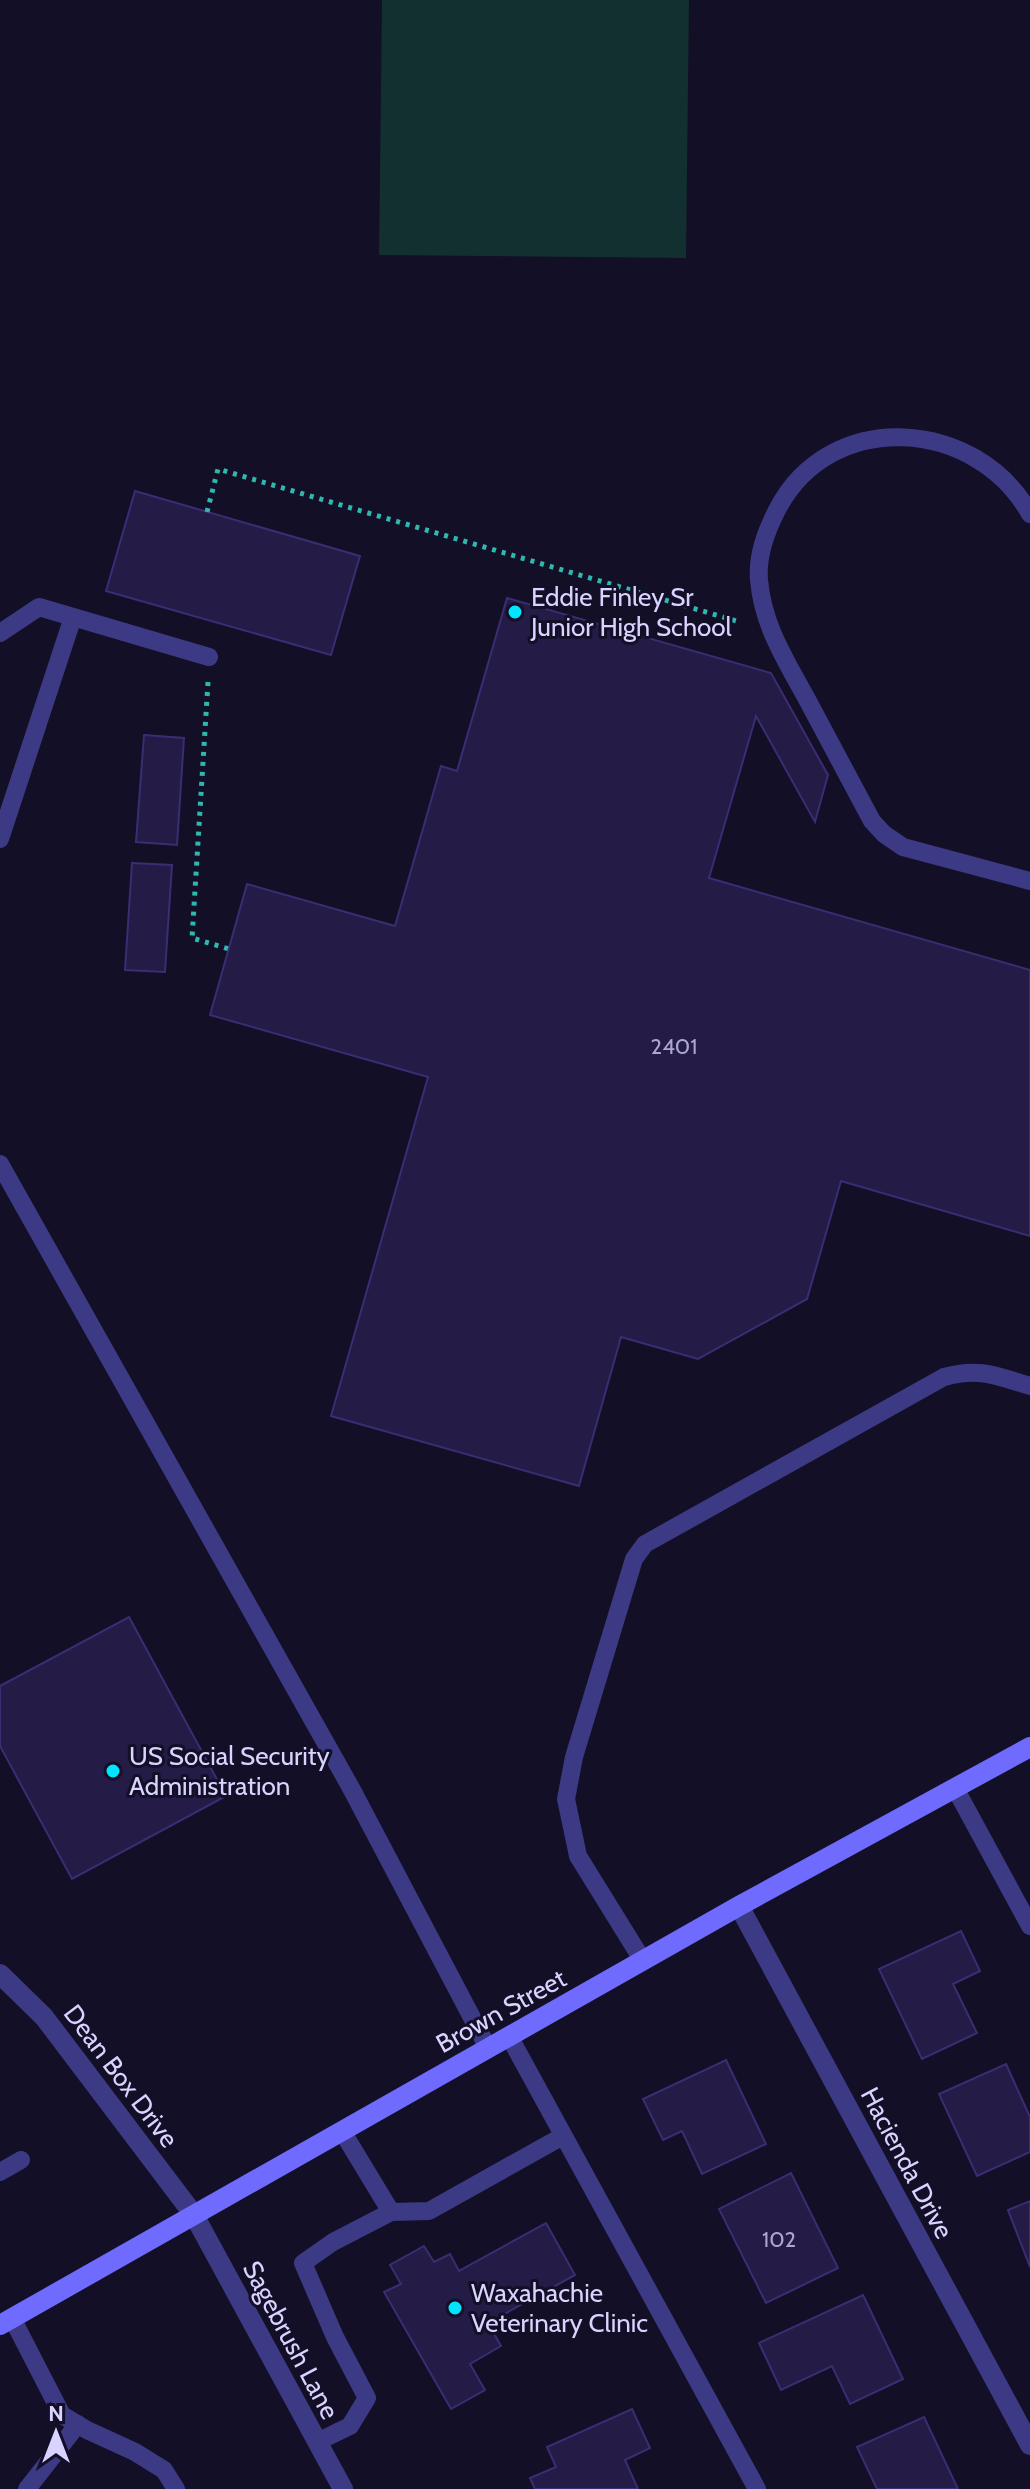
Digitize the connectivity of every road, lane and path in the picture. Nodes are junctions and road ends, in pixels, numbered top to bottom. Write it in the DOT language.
graph roads {
  1 [pos="207,512"];
  2 [pos="1030,514"];
  3 [pos="73,617"];
  4 [pos="769,628"];
  5 [pos="0,633"];
  6 [pos="209,657"];
  7 [pos="0,839"];
  8 [pos="1030,881"];
  9 [pos="229,949"];
  10 [pos="0,1164"];
  11 [pos="1030,1386"];
  12 [pos="1030,1747"];
  13 [pos="955,1788"];
  14 [pos="739,1906"];
  15 [pos="1030,1926"];
  16 [pos="643,1961"];
  17 [pos="0,1974"];
  18 [pos="509,2036"];
  19 [pos="488,2048"];
  20 [pos="342,2131"];
  21 [pos="563,2136"];
  22 [pos="21,2160"];
  23 [pos="0,2172"];
  24 [pos="391,2212"];
  25 [pos="194,2215"];
  26 [pos="6,2321"];
  27 [pos="78,2424"];
  28 [pos="317,2442"];
  29 [pos="1030,2445"];
  30 [pos="27,2489"];
  31 [pos="176,2489"];
  32 [pos="343,2489"];
  33 [pos="757,2489"];
  1 -- 4 [label="path"];
  2 -- 4 [label="lane"];
  3 -- 5 [label="lane"];
  3 -- 6 [label="lane"];
  3 -- 7 [label="lane"];
  4 -- 8 [label="lane"];
  6 -- 9 [label="path"];
  10 -- 19 [label="lane"];
  11 -- 16 [label="lane"];
  12 -- 13 [label="main road, Brown Street"];
  13 -- 14 [label="main road, Brown Street"];
  13 -- 15 [label="lane"];
  14 -- 16 [label="main road, Brown Street"];
  14 -- 29 [label="street, Hacienda Drive"];
  16 -- 18 [label="main road, Brown Street"];
  17 -- 25 [label="street, Dean Box Drive"];
  18 -- 19 [label="main road, Brown Street"];
  18 -- 21 [label="lane"];
  19 -- 20 [label="main road, Brown Street"];
  20 -- 24 [label="lane"];
  20 -- 25 [label="main road, Brown Street"];
  21 -- 24 [label="lane"];
  21 -- 33 [label="lane"];
  22 -- 23 [label="lane"];
  24 -- 28 [label="lane"];
  25 -- 26 [label="main road, Brown Street"];
  25 -- 28 [label="street, Sagebrush Lane"];
  26 -- 27 [label="lane"];
  27 -- 30 [label="lane"];
  27 -- 31 [label="lane"];
  28 -- 32 [label="street, Sagebrush Lane"];
}
